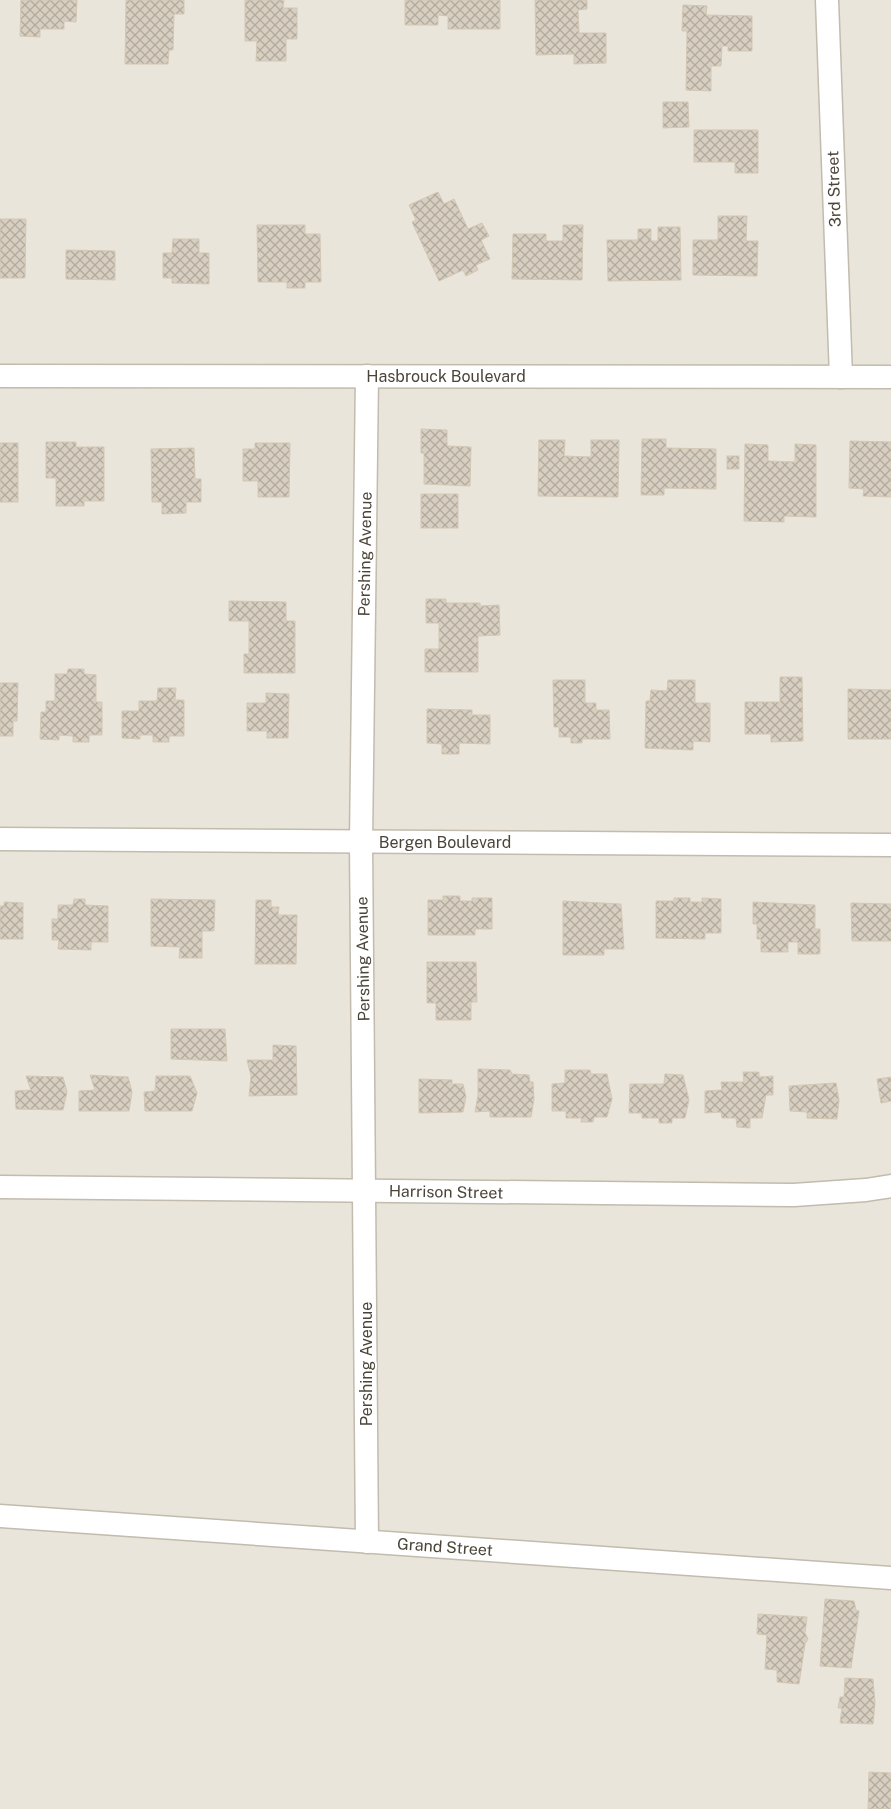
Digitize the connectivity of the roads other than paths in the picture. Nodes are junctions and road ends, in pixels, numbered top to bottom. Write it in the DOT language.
graph roads {
  1 [pos="827,0"];
  2 [pos="0,376"];
  3 [pos="367,376"];
  4 [pos="841,377"];
  5 [pos="891,377"];
  6 [pos="0,839"];
  7 [pos="362,842"];
  8 [pos="891,845"];
  9 [pos="891,1186"];
  10 [pos="0,1187"];
  11 [pos="365,1191"];
  12 [pos="0,1516"];
  13 [pos="367,1542"];
  14 [pos="891,1578"];
  1 -- 4 [label="street, 3rd Street"];
  2 -- 3 [label="street, Hasbrouck Boulevard"];
  3 -- 4 [label="street, Hasbrouck Boulevard"];
  3 -- 7 [label="street, Pershing Avenue"];
  4 -- 5 [label="street, Hasbrouck Boulevard"];
  6 -- 7 [label="street, Bergen Boulevard"];
  7 -- 8 [label="street, Bergen Boulevard"];
  7 -- 11 [label="street, Pershing Avenue"];
  9 -- 11 [label="street, Harrison Street"];
  10 -- 11 [label="street, Harrison Street"];
  11 -- 13 [label="street, Pershing Avenue"];
  12 -- 13 [label="street, Grand Street"];
  13 -- 14 [label="street, Grand Street"];
}
